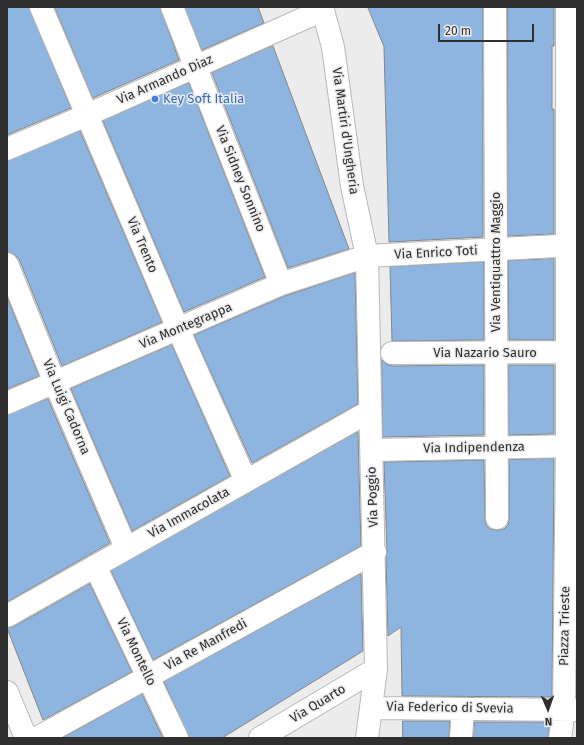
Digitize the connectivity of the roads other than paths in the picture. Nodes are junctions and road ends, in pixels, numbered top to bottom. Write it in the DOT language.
graph roads {
  1 [pos="41,7"];
  2 [pos="172,7"];
  3 [pos="495,7"];
  4 [pos="567,7"];
  5 [pos="322,9"];
  6 [pos="195,66"];
  7 [pos="87,115"];
  8 [pos="7,149"];
  9 [pos="572,245"];
  10 [pos="496,250"];
  11 [pos="367,256"];
  12 [pos="7,264"];
  13 [pos="281,284"];
  14 [pos="178,329"];
  15 [pos="572,352"];
  16 [pos="392,353"];
  17 [pos="496,353"];
  18 [pos="55,383"];
  19 [pos="7,403"];
  20 [pos="370,411"];
  21 [pos="572,446"];
  22 [pos="496,448"];
  23 [pos="372,450"];
  24 [pos="246,481"];
  25 [pos="497,518"];
  26 [pos="126,548"];
  27 [pos="375,552"];
  28 [pos="95,566"];
  29 [pos="7,616"];
  30 [pos="376,669"];
  31 [pos="148,677"];
  32 [pos="7,692"];
  33 [pos="371,708"];
  34 [pos="463,709"];
  35 [pos="571,709"];
  36 [pos="26,738"];
  37 [pos="37,738"];
  38 [pos="177,738"];
  39 [pos="260,738"];
  40 [pos="367,738"];
  41 [pos="461,738"];
  42 [pos="560,738"];
  1 -- 7 [label="street, Via Trento"];
  2 -- 6 [label="street, Via Sidney Sonnino"];
  3 -- 10 [label="street, Via Ventiquattro Maggio"];
  4 -- 9 [label="street, Piazza Trieste"];
  5 -- 6 [label="street, Via Armando Diaz"];
  5 -- 11 [label="street, Via Martiri d'Ungheria"];
  6 -- 7 [label="street, Via Armando Diaz"];
  6 -- 13 [label="street, Via Sidney Sonnino"];
  7 -- 8 [label="street, Via Armando Diaz"];
  7 -- 14 [label="street, Via Trento"];
  9 -- 10 [label="street, Via Enrico Toti"];
  9 -- 15 [label="street, Piazza Trieste"];
  10 -- 11 [label="street, Via Enrico Toti"];
  10 -- 17 [label="street, Via Ventiquattro Maggio"];
  11 -- 13 [label="street, Via Montegrappa"];
  11 -- 20 [label="street, Via Poggio"];
  12 -- 18 [label="street, Via Luigi Cadorna"];
  13 -- 14 [label="street, Via Montegrappa"];
  14 -- 18 [label="street, Via Montegrappa"];
  14 -- 24 [label="street, Via Trento"];
  15 -- 17 [label="street, Via Nazario Sauro"];
  15 -- 21 [label="street, Piazza Trieste"];
  16 -- 17 [label="street, Via Nazario Sauro"];
  17 -- 22 [label="street, Via Ventiquattro Maggio"];
  18 -- 19 [label="street, Via Montegrappa"];
  18 -- 26 [label="street, Via Luigi Cadorna"];
  20 -- 23 [label="street, Via Poggio"];
  20 -- 24 [label="street, Via Immacolata"];
  21 -- 22 [label="street, Via Indipendenza"];
  21 -- 35 [label="street, Piazza Trieste"];
  22 -- 23 [label="street, Via Indipendenza"];
  22 -- 25 [label="street, Via Ventiquattro Maggio"];
  23 -- 27 [label="street, Via Poggio"];
  24 -- 26 [label="street, Via Immacolata"];
  26 -- 28 [label="street, Via Immacolata"];
  27 -- 30 [label="street, Via Poggio"];
  27 -- 31 [label="street, Via Re Manfredi"];
  28 -- 29 [label="street, Via Immacolata"];
  28 -- 31 [label="street, Via Montello"];
  30 -- 33 [label="street, Via Poggio"];
  30 -- 39 [label="street, Via Quarto"];
  31 -- 37 [label="street, Via Re Manfredi"];
  31 -- 38 [label="street, Via Montello"];
  32 -- 36 [label="street"];
  33 -- 34 [label="street, Via Federico di Svevia"];
  33 -- 40 [label="street, Via Poggio"];
  34 -- 35 [label="street, Via Federico di Svevia"];
  34 -- 41 [label="street"];
  35 -- 42 [label="street, Piazza Trieste"];
}
